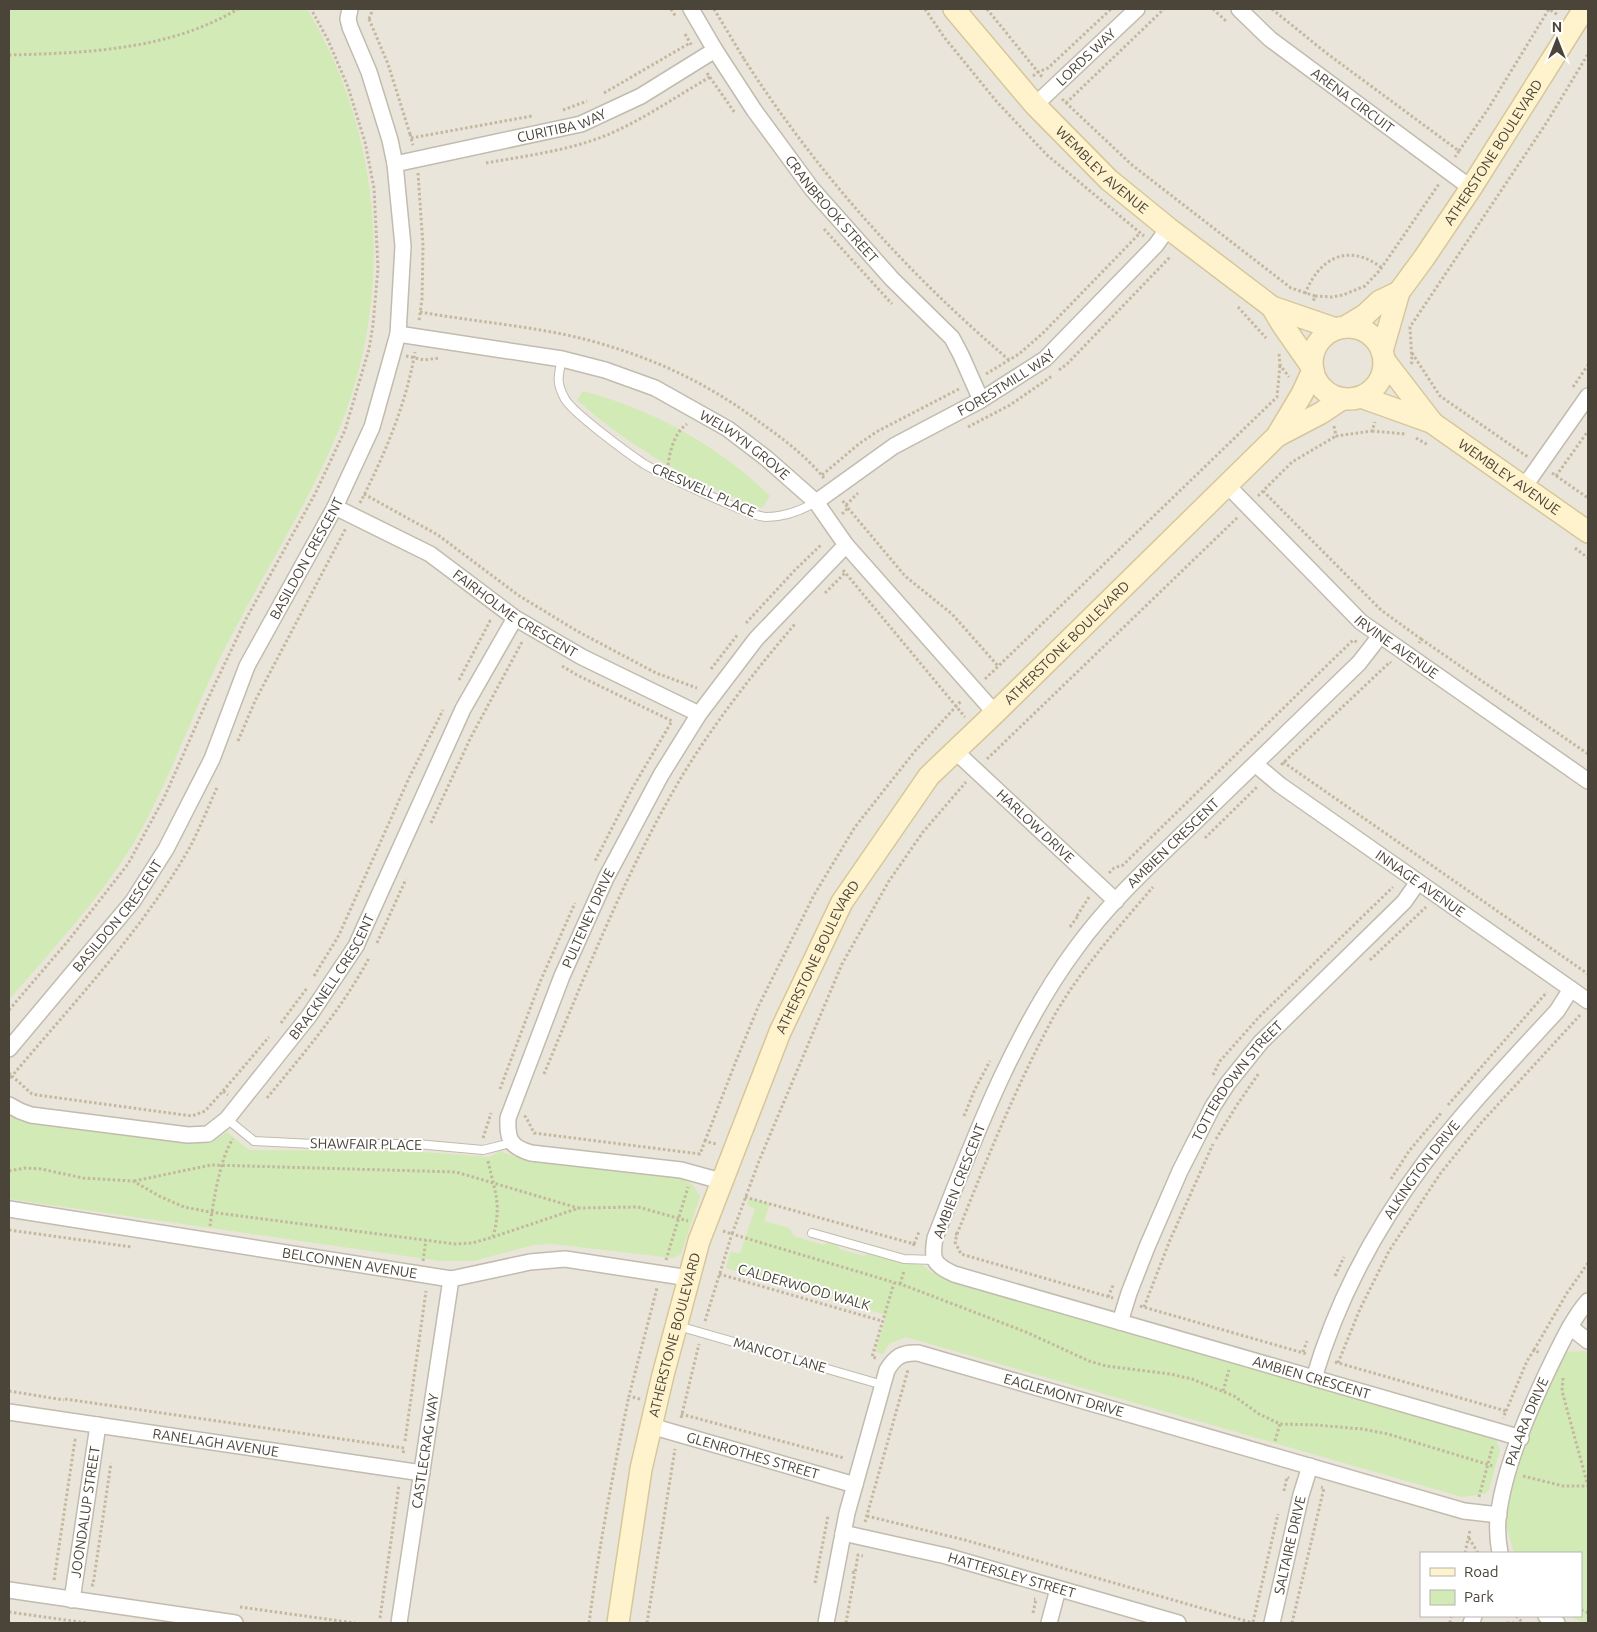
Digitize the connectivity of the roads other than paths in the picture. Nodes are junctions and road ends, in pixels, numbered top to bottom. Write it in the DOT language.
graph roads {
  1 [pos="350,9"];
  2 [pos="691,9"];
  3 [pos="954,9"];
  4 [pos="1137,9"];
  5 [pos="1239,9"];
  6 [pos="1580,14"];
  7 [pos="715,50"];
  8 [pos="1034,106"];
  9 [pos="395,164"];
  10 [pos="1471,188"];
  11 [pos="1162,237"];
  12 [pos="1398,292"];
  13 [pos="1272,308"];
  14 [pos="1340,328"];
  15 [pos="398,334"];
  16 [pos="1383,355"];
  17 [pos="562,359"];
  18 [pos="1313,368"];
  19 [pos="1588,396"];
  20 [pos="1351,398"];
  21 [pos="981,400"];
  22 [pos="1431,422"];
  23 [pos="1277,436"];
  24 [pos="1227,485"];
  25 [pos="1524,487"];
  26 [pos="816,502"];
  27 [pos="335,507"];
  28 [pos="1588,532"];
  29 [pos="846,545"];
  30 [pos="515,618"];
  31 [pos="1380,636"];
  32 [pos="995,713"];
  33 [pos="699,714"];
  34 [pos="956,751"];
  35 [pos="1255,764"];
  36 [pos="1588,781"];
  37 [pos="1418,882"];
  38 [pos="1116,901"];
  39 [pos="1571,989"];
  40 [pos="1588,1001"];
  41 [pos="9,1049"];
  42 [pos="9,1105"];
  43 [pos="227,1119"];
  44 [pos="511,1143"];
  45 [pos="721,1181"];
  46 [pos="9,1209"];
  47 [pos="812,1233"];
  48 [pos="934,1260"];
  49 [pos="689,1278"];
  50 [pos="450,1285"];
  51 [pos="1588,1301"];
  52 [pos="1120,1322"];
  53 [pos="676,1325"];
  54 [pos="1570,1327"];
  55 [pos="1588,1341"];
  56 [pos="1314,1378"];
  57 [pos="883,1385"];
  58 [pos="9,1412"];
  59 [pos="98,1425"];
  60 [pos="651,1426"];
  61 [pos="1521,1438"];
  62 [pos="1310,1466"];
  63 [pos="422,1474"];
  64 [pos="854,1485"];
  65 [pos="1498,1514"];
  66 [pos="842,1533"];
  67 [pos="1500,1552"];
  68 [pos="1058,1589"];
  69 [pos="9,1590"];
  70 [pos="72,1600"];
  71 [pos="235,1623"];
  72 [pos="399,1623"];
  73 [pos="618,1623"];
  74 [pos="826,1623"];
  75 [pos="1049,1623"];
  76 [pos="1178,1623"];
  77 [pos="1272,1623"];
  1 -- 9 [label="street, BASILDON CRESCENT"];
  2 -- 7 [label="street, CRANBROOK STREET"];
  3 -- 8 [label="street, WEMBLEY AVENUE"];
  4 -- 8 [label="street, LORDS WAY"];
  5 -- 10 [label="street, ARENA CIRCUIT"];
  6 -- 10 [label="street, ATHERSTONE BOULEVARD"];
  7 -- 9 [label="street, CURITIBA WAY"];
  7 -- 21 [label="street, CRANBROOK STREET"];
  8 -- 11 [label="street, WEMBLEY AVENUE"];
  9 -- 15 [label="street, BASILDON CRESCENT"];
  10 -- 12 [label="street, ATHERSTONE BOULEVARD"];
  11 -- 13 [label="street, WEMBLEY AVENUE"];
  11 -- 21 [label="street, FORESTMILL WAY"];
  12 -- 14 [label="street, ATHERSTONE BOULEVARD"];
  12 -- 16 [label="street, ATHERSTONE BOULEVARD"];
  13 -- 14 [label="street, WEMBLEY AVENUE"];
  13 -- 18 [label="street, WEMBLEY AVENUE"];
  14 -- 16 [label="street"];
  14 -- 18 [label="street"];
  15 -- 17 [label="street, WELWYN GROVE"];
  15 -- 27 [label="street, BASILDON CRESCENT"];
  16 -- 20 [label="street"];
  16 -- 22 [label="street, WEMBLEY AVENUE"];
  17 -- 26 [label="street, WELWYN GROVE"];
  17 -- 26 [label="lane, CRESWELL PLACE"];
  18 -- 20 [label="street"];
  18 -- 23 [label="street, ATHERSTONE BOULEVARD"];
  19 -- 25 [label="street"];
  20 -- 22 [label="street, WEMBLEY AVENUE"];
  20 -- 23 [label="street, ATHERSTONE BOULEVARD"];
  21 -- 26 [label="street, FORESTMILL WAY"];
  22 -- 25 [label="street, WEMBLEY AVENUE"];
  23 -- 24 [label="street, ATHERSTONE BOULEVARD"];
  24 -- 31 [label="street, IRVINE AVENUE"];
  24 -- 32 [label="street, ATHERSTONE BOULEVARD"];
  25 -- 28 [label="street, WEMBLEY AVENUE"];
  26 -- 29 [label="street, WELWYN GROVE"];
  27 -- 30 [label="street, FAIRHOLME CRESCENT"];
  27 -- 41 [label="street, BASILDON CRESCENT"];
  29 -- 32 [label="street, WELWYN GROVE"];
  29 -- 33 [label="street, PULTENEY DRIVE"];
  30 -- 33 [label="street, FAIRHOLME CRESCENT"];
  30 -- 43 [label="street, BRACKNELL CRESCENT"];
  31 -- 35 [label="street, AMBIEN CRESCENT"];
  31 -- 36 [label="street, IRVINE AVENUE"];
  32 -- 34 [label="street, ATHERSTONE BOULEVARD"];
  33 -- 44 [label="street, PULTENEY DRIVE"];
  34 -- 38 [label="street, HARLOW DRIVE"];
  34 -- 45 [label="street, ATHERSTONE BOULEVARD"];
  35 -- 37 [label="street, INNAGE AVENUE"];
  35 -- 38 [label="street, AMBIEN CRESCENT"];
  37 -- 39 [label="street, INNAGE AVENUE"];
  37 -- 52 [label="street, TOTTERDOWN STREET"];
  38 -- 48 [label="street, AMBIEN CRESCENT"];
  39 -- 40 [label="street, INNAGE AVENUE"];
  39 -- 56 [label="street, ALKINGTON DRIVE"];
  42 -- 43 [label="street, BRACKNELL CRESCENT"];
  43 -- 44 [label="lane, SHAWFAIR PLACE"];
  44 -- 45 [label="street"];
  45 -- 49 [label="street, ATHERSTONE BOULEVARD"];
  46 -- 50 [label="street, BELCONNEN AVENUE"];
  47 -- 48 [label="lane"];
  48 -- 52 [label="street, AMBIEN CRESCENT"];
  49 -- 50 [label="street, BELCONNEN AVENUE"];
  49 -- 53 [label="street, ATHERSTONE BOULEVARD"];
  50 -- 63 [label="street, CASTLECRAG WAY"];
  51 -- 54 [label="street, PALARA DRIVE"];
  52 -- 56 [label="street, AMBIEN CRESCENT"];
  53 -- 57 [label="lane, MANCOT LANE"];
  53 -- 60 [label="street, ATHERSTONE BOULEVARD"];
  54 -- 55 [label="street"];
  54 -- 61 [label="street, PALARA DRIVE"];
  56 -- 61 [label="street, AMBIEN CRESCENT"];
  57 -- 62 [label="street, EAGLEMONT DRIVE"];
  57 -- 64 [label="street, EAGLEMONT DRIVE"];
  58 -- 59 [label="street, RANELAGH AVENUE"];
  59 -- 63 [label="street, RANELAGH AVENUE"];
  59 -- 70 [label="street, JOONDALUP STREET"];
  60 -- 64 [label="street, GLENROTHES STREET"];
  60 -- 73 [label="street, ATHERSTONE BOULEVARD"];
  61 -- 65 [label="street, PALARA DRIVE"];
  62 -- 65 [label="street, EAGLEMONT DRIVE"];
  62 -- 77 [label="street, SALTAIRE DRIVE"];
  63 -- 72 [label="street, CASTLECRAG WAY"];
  64 -- 66 [label="street, EAGLEMONT DRIVE"];
  65 -- 67 [label="street, PALARA DRIVE"];
  66 -- 68 [label="street, HATTERSLEY STREET"];
  66 -- 74 [label="street, EAGLEMONT DRIVE"];
  68 -- 75 [label="street"];
  68 -- 76 [label="street, HATTERSLEY STREET"];
  69 -- 70 [label="street"];
  70 -- 71 [label="street"];
}
